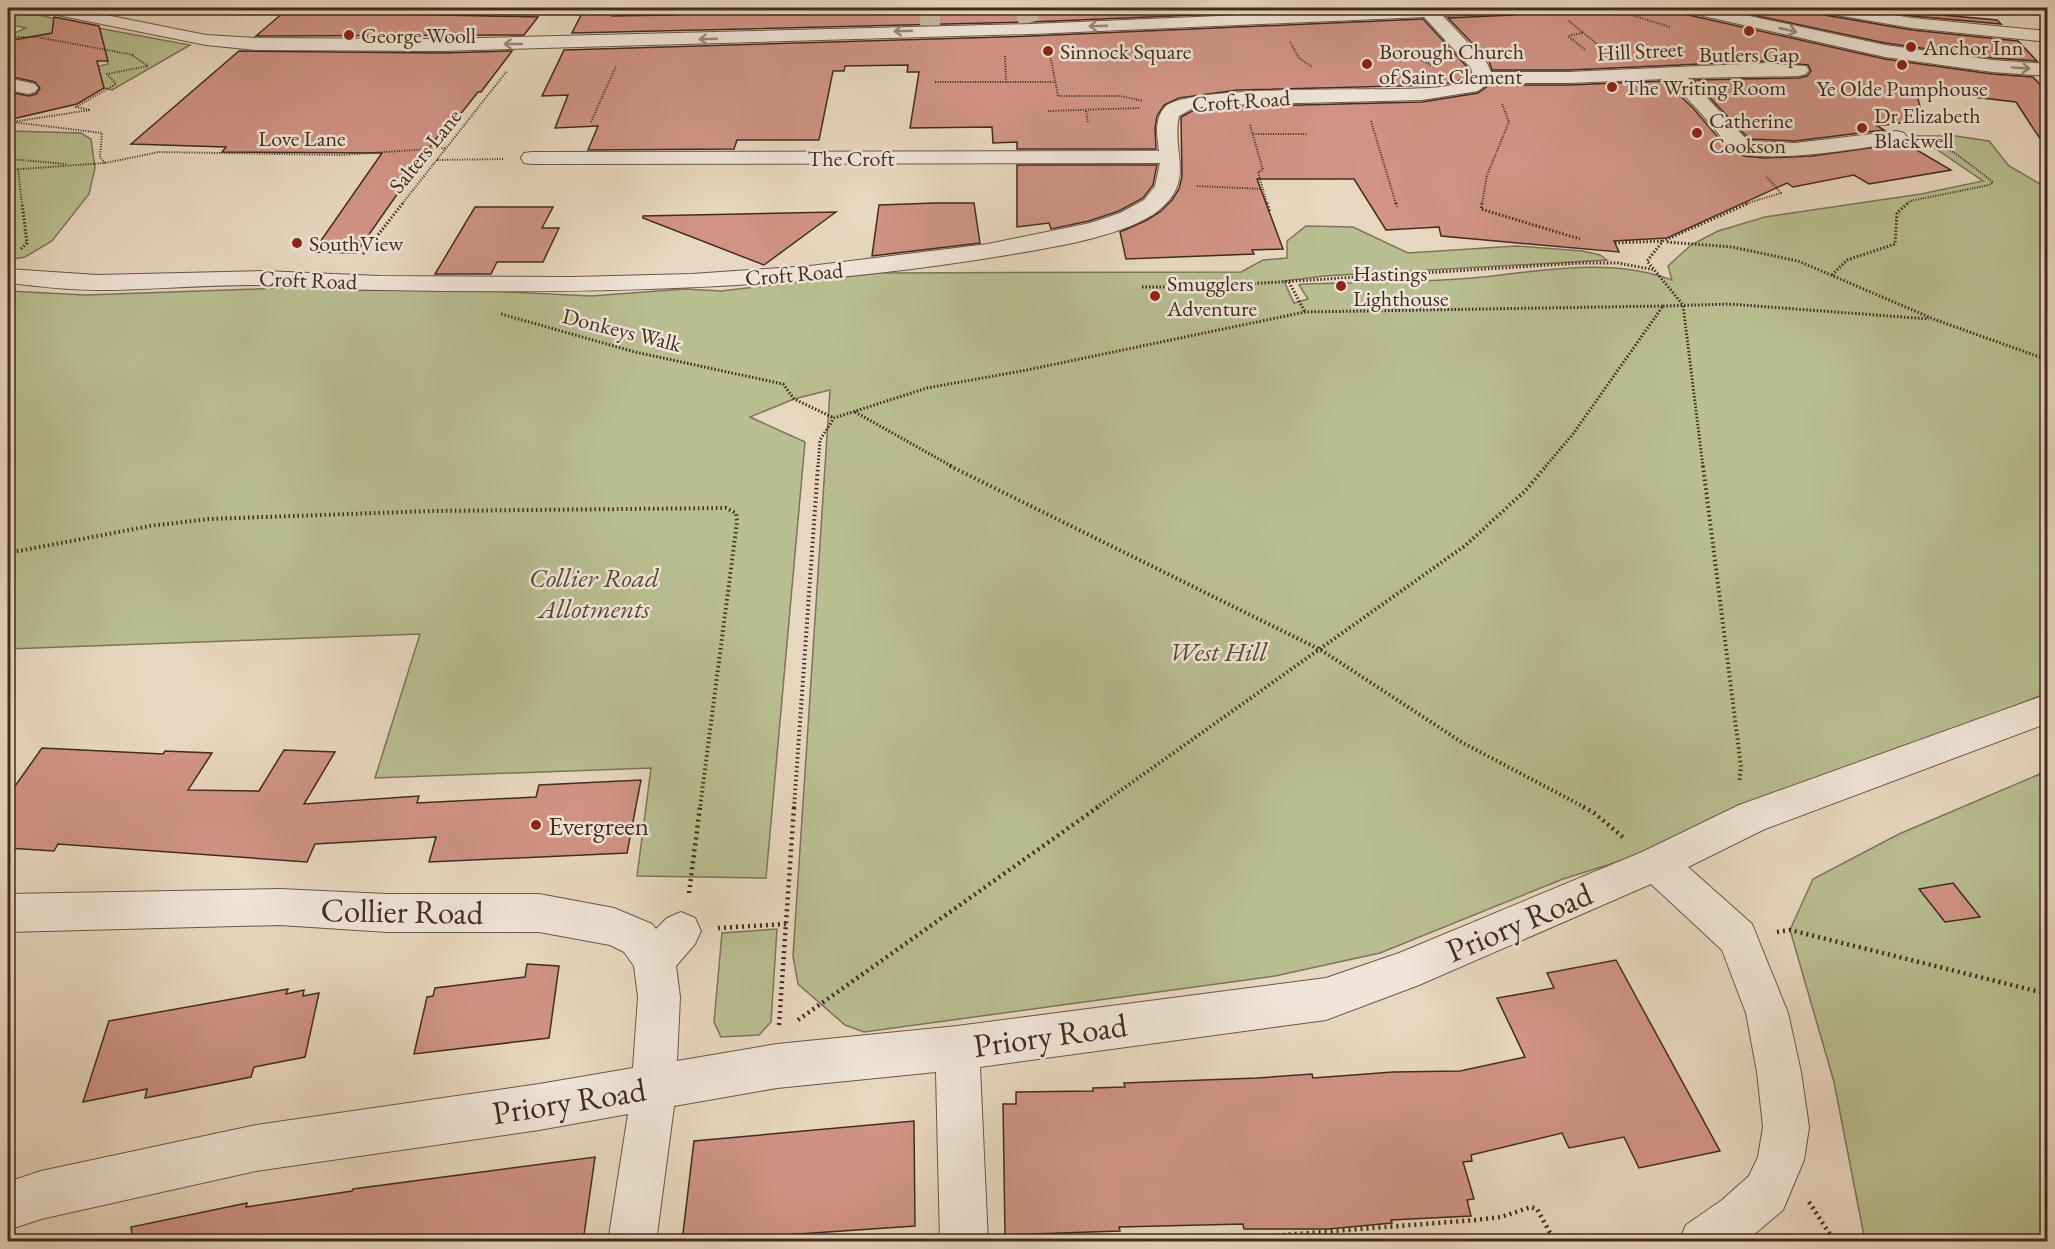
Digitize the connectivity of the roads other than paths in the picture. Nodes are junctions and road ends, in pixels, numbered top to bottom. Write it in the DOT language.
graph roads {
  1 [pos="47,8"];
  2 [pos="1216,8"];
  3 [pos="1513,8"];
  4 [pos="1690,8"];
  5 [pos="1825,8"];
  6 [pos="1428,11"];
  7 [pos="1893,14"];
  8 [pos="1229,21"];
  9 [pos="935,29"];
  10 [pos="2048,37"];
  11 [pos="942,53"];
  12 [pos="1799,70"];
  13 [pos="2048,70"];
  14 [pos="1669,72"];
  15 [pos="1483,78"];
  16 [pos="8,84"];
  17 [pos="28,88"];
  18 [pos="1897,137"];
  19 [pos="1170,157"];
  20 [pos="532,158"];
  21 [pos="8,276"];
  22 [pos="2048,708"];
  23 [pos="1656,864"];
  24 [pos="8,913"];
  25 [pos="681,931"];
  26 [pos="654,960"];
  27 [pos="957,1048"];
  28 [pos="654,1087"];
  29 [pos="8,1206"];
  30 [pos="632,1242"];
  31 [pos="964,1242"];
  32 [pos="1703,1242"];
  9 -- 1 [label="street, one-way"];
  2 -- 8 [label="street"];
  3 -- 6 [label="street"];
  4 -- 13 [label="street, one-way"];
  5 -- 7 [label="street"];
  6 -- 8 [label="street"];
  6 -- 15 [label="street"];
  7 -- 10 [label="street"];
  8 -- 9 [label="street, one-way"];
  9 -- 11 [label="street"];
  12 -- 14 [label="street, Hill Street"];
  14 -- 15 [label="street, Hill Street"];
  14 -- 18 [label="street"];
  15 -- 19 [label="street, Croft Road"];
  16 -- 17 [label="street"];
  19 -- 20 [label="street, The Croft"];
  19 -- 21 [label="street, Croft Road"];
  22 -- 23 [label="street, Priory Road"];
  23 -- 27 [label="street, Priory Road"];
  23 -- 32 [label="street"];
  24 -- 26 [label="street, Collier Road"];
  25 -- 26 [label="street"];
  26 -- 28 [label="street"];
  27 -- 28 [label="street, Priory Road"];
  27 -- 31 [label="street"];
  28 -- 29 [label="street, Priory Road"];
  28 -- 30 [label="street"];
}
